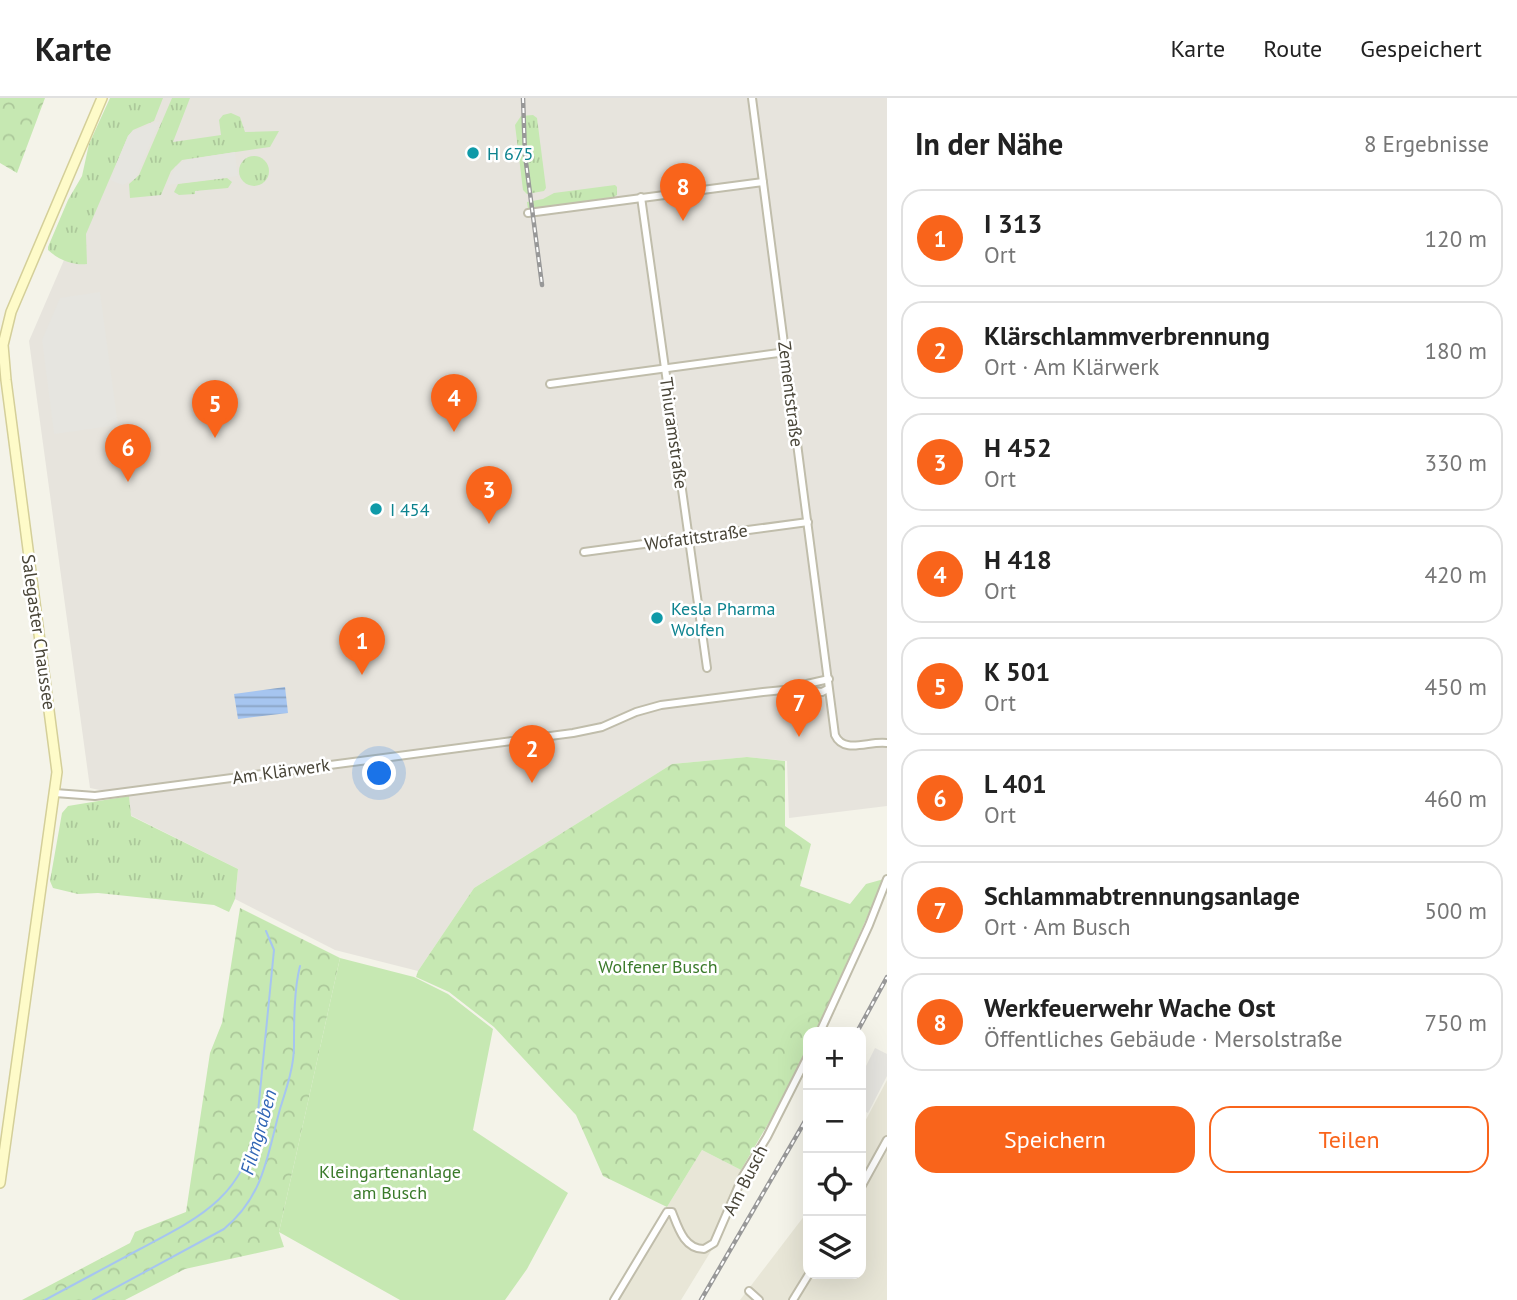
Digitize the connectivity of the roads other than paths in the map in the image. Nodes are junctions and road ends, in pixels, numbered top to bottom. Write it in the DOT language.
graph roads {
  1 [pos="102,98"];
  2 [pos="752,98"];
  3 [pos="763,182"];
  4 [pos="641,197"];
  5 [pos="529,213"];
  6 [pos="786,352"];
  7 [pos="665,369"];
  8 [pos="550,384"];
  9 [pos="808,522"];
  10 [pos="689,538"];
  11 [pos="584,552"];
  12 [pos="707,668"];
  13 [pos="829,679"];
  14 [pos="793,689"];
  15 [pos="828,690"];
  16 [pos="887,743"];
  17 [pos="55,793"];
  18 [pos="887,879"];
  19 [pos="822,1027"];
  20 [pos="803,1066"];
  21 [pos="887,1140"];
  22 [pos="866,1178"];
  23 [pos="0,1183"];
  24 [pos="805,1279"];
  25 [pos="749,1292"];
  26 [pos="614,1300"];
  27 [pos="760,1300"];
  28 [pos="793,1300"];
  1 -- 17 [label="main road, Salegaster Chaussee"];
  2 -- 3 [label="street, Zementstraße"];
  3 -- 4 [label="street"];
  3 -- 6 [label="street, Zementstraße"];
  4 -- 5 [label="street"];
  4 -- 7 [label="street, Thiuramstraße"];
  6 -- 7 [label="street"];
  6 -- 9 [label="street, Zementstraße"];
  7 -- 8 [label="street"];
  7 -- 10 [label="street, Thiuramstraße"];
  9 -- 10 [label="street, Wofatitstraße"];
  9 -- 13 [label="street, Zementstraße"];
  10 -- 11 [label="street, Wofatitstraße"];
  10 -- 12 [label="street, Thiuramstraße"];
  13 -- 14 [label="street, Am Klärwerk"];
  13 -- 15 [label="street, Zementstraße"];
  14 -- 15 [label="street, Am Klärwerk"];
  14 -- 17 [label="street, Am Klärwerk"];
  15 -- 16 [label="street"];
  17 -- 23 [label="main road, Salegaster Chaussee"];
  18 -- 19 [label="street"];
  20 -- 26 [label="street, Am Busch"];
  21 -- 22 [label="street"];
  24 -- 28 [label="street"];
  25 -- 27 [label="street"];
}
